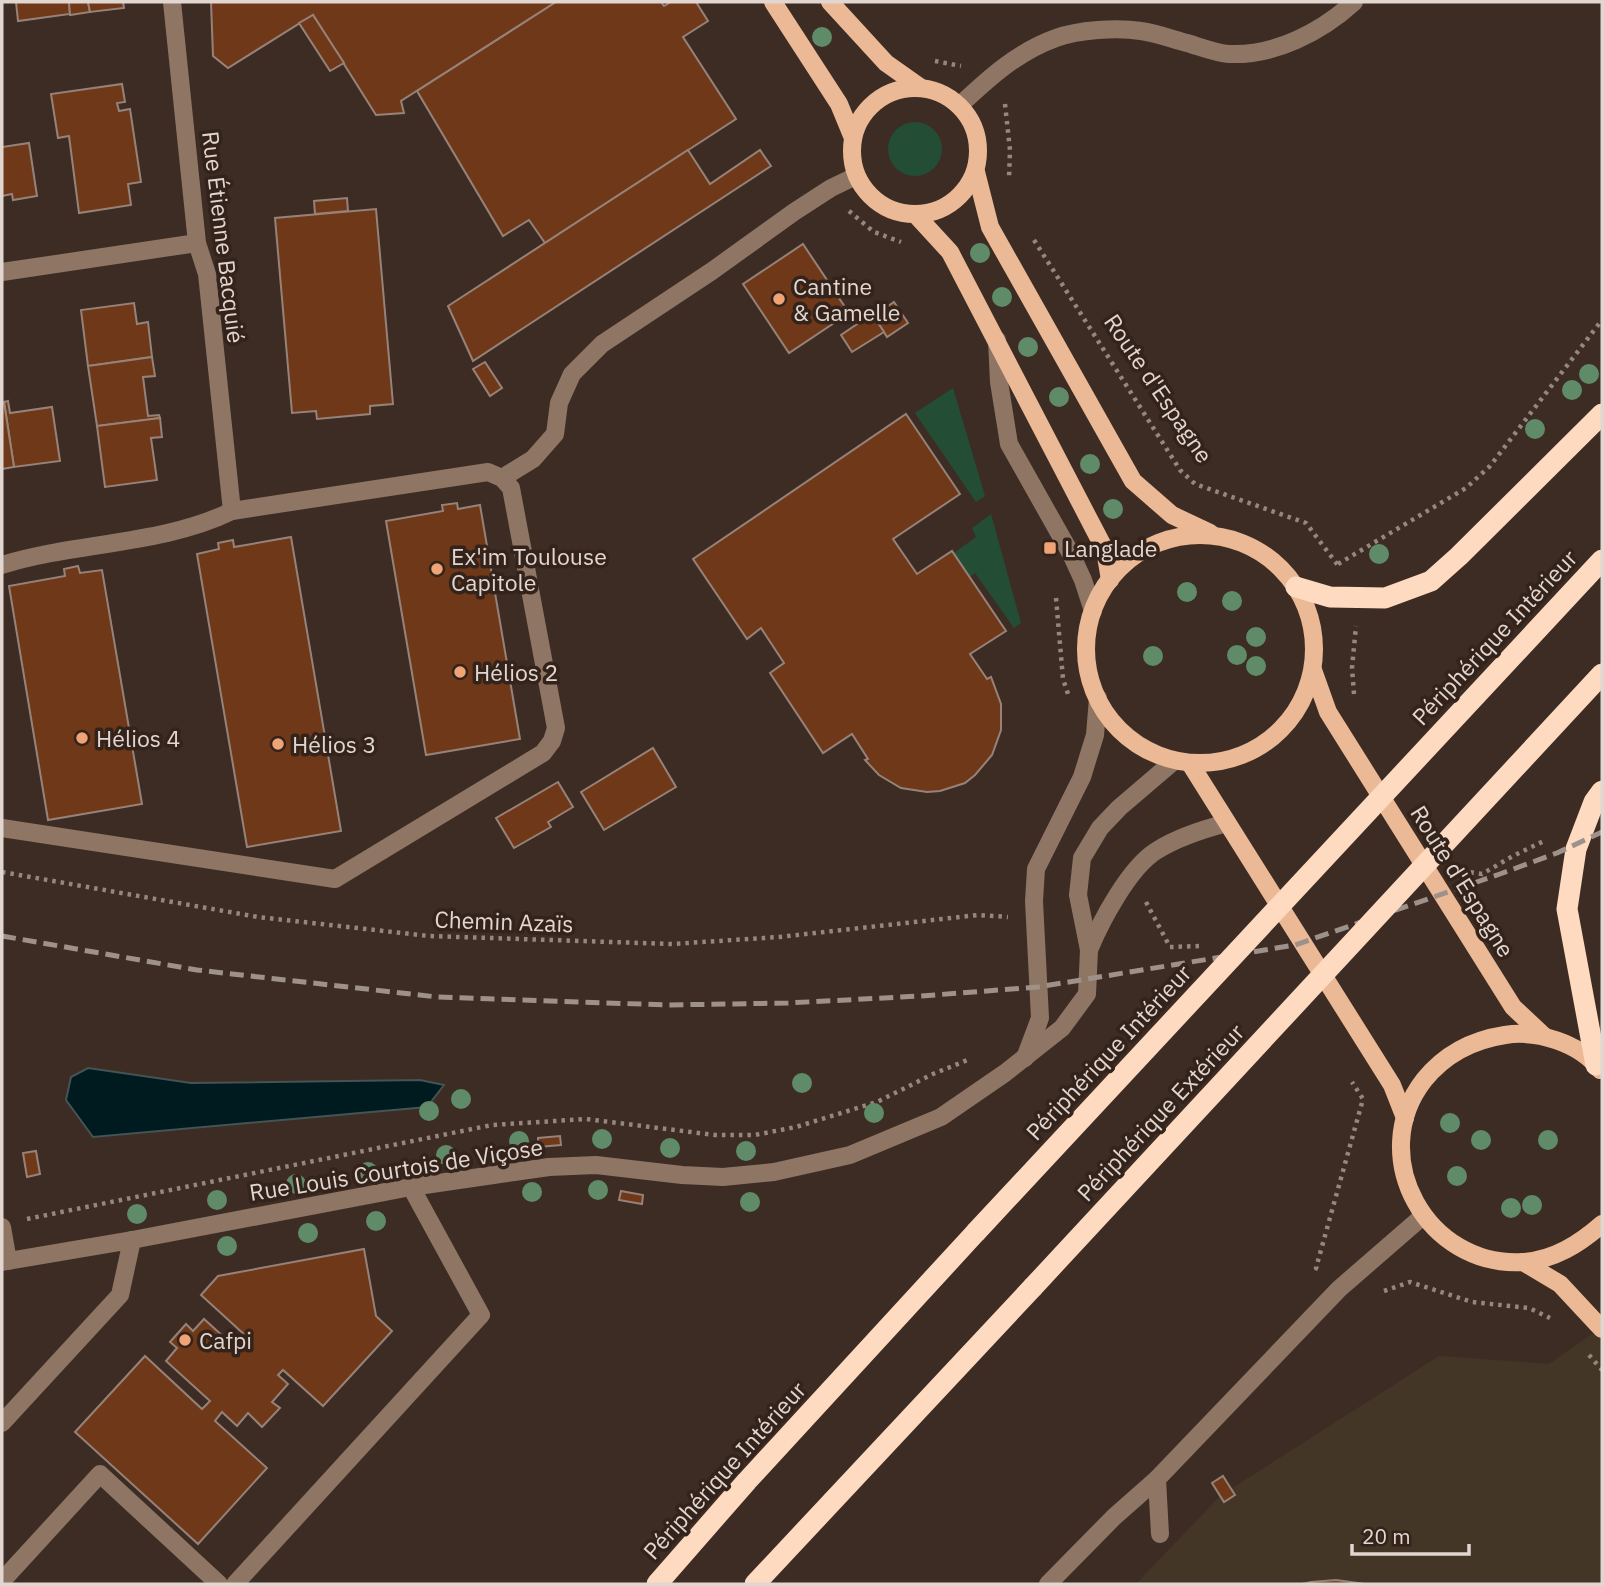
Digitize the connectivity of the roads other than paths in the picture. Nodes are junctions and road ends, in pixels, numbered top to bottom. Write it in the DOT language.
graph roads {
  1 [pos="172,2"];
  2 [pos="773,2"];
  3 [pos="830,2"];
  4 [pos="1354,2"];
  5 [pos="920,87"];
  6 [pos="960,106"];
  7 [pos="853,138"];
  8 [pos="976,172"];
  9 [pos="856,176"];
  10 [pos="915,214"];
  11 [pos="197,243"];
  12 [pos="2,272"];
  13 [pos="997,340"];
  14 [pos="1602,414"];
  15 [pos="502,478"];
  16 [pos="232,511"];
  17 [pos="1216,536"];
  18 [pos="1602,560"];
  19 [pos="2,565"];
  20 [pos="1110,580"];
  21 [pos="1296,587"];
  22 [pos="1093,611"];
  23 [pos="1313,670"];
  24 [pos="1602,674"];
  25 [pos="1097,698"];
  26 [pos="1182,763"];
  27 [pos="1602,791"];
  28 [pos="1227,823"];
  29 [pos="2,828"];
  30 [pos="1089,950"];
  31 [pos="1544,1036"];
  32 [pos="1025,1058"];
  33 [pos="1599,1069"];
  34 [pos="1405,1118"];
  35 [pos="411,1187"];
  36 [pos="1423,1216"];
  37 [pos="1602,1224"];
  38 [pos="2,1227"];
  39 [pos="132,1240"];
  40 [pos="5,1262"];
  41 [pos="1523,1262"];
  42 [pos="1602,1329"];
  43 [pos="2,1423"];
  44 [pos="1157,1479"];
  45 [pos="1160,1534"];
  46 [pos="2,1581"];
  47 [pos="219,1584"];
  48 [pos="235,1584"];
  49 [pos="657,1584"];
  50 [pos="755,1584"];
  51 [pos="1048,1584"];
  1 -- 11 [label="street, Rue Étienne Bacquié"];
  2 -- 7 [label="main road"];
  3 -- 5 [label="main road"];
  4 -- 6 [label="street"];
  5 -- 6 [label="main road"];
  5 -- 7 [label="main road"];
  6 -- 8 [label="main road"];
  7 -- 9 [label="main road"];
  8 -- 10 [label="main road"];
  8 -- 17 [label="main road"];
  9 -- 10 [label="main road"];
  9 -- 15 [label="street"];
  10 -- 13 [label="main road"];
  11 -- 12 [label="street"];
  11 -- 16 [label="street, Rue Étienne Bacquié"];
  13 -- 20 [label="main road"];
  13 -- 22 [label="street"];
  14 -- 21 [label="highway"];
  15 -- 16 [label="street"];
  15 -- 29 [label="street"];
  16 -- 19 [label="street"];
  17 -- 20 [label="main road"];
  17 -- 21 [label="main road"];
  18 -- 49 [label="highway, Périphérique Intérieur, bridge"];
  20 -- 22 [label="main road"];
  21 -- 23 [label="main road"];
  22 -- 25 [label="main road"];
  23 -- 26 [label="main road"];
  23 -- 31 [label="main road, Route d'Espagne"];
  24 -- 50 [label="highway, Périphérique Extérieur, bridge"];
  25 -- 26 [label="main road"];
  25 -- 32 [label="street"];
  26 -- 28 [label="main road"];
  26 -- 30 [label="street, Rue Louis Courtois de Viçose"];
  27 -- 33 [label="highway"];
  28 -- 30 [label="street, Rue Louis Courtois de Viçose"];
  28 -- 34 [label="main road"];
  30 -- 32 [label="street, Rue Louis Courtois de Viçose"];
  31 -- 33 [label="main road"];
  31 -- 34 [label="main road"];
  32 -- 35 [label="street, Rue Louis Courtois de Viçose"];
  34 -- 36 [label="main road"];
  35 -- 39 [label="street, Rue Louis Courtois de Viçose"];
  35 -- 48 [label="street"];
  36 -- 41 [label="main road"];
  36 -- 44 [label="street"];
  37 -- 41 [label="main road"];
  38 -- 40 [label="street"];
  39 -- 40 [label="street, Rue Louis Courtois de Viçose"];
  39 -- 43 [label="street"];
  41 -- 42 [label="main road"];
  44 -- 45 [label="street"];
  44 -- 51 [label="street"];
  46 -- 47 [label="street"];
}
